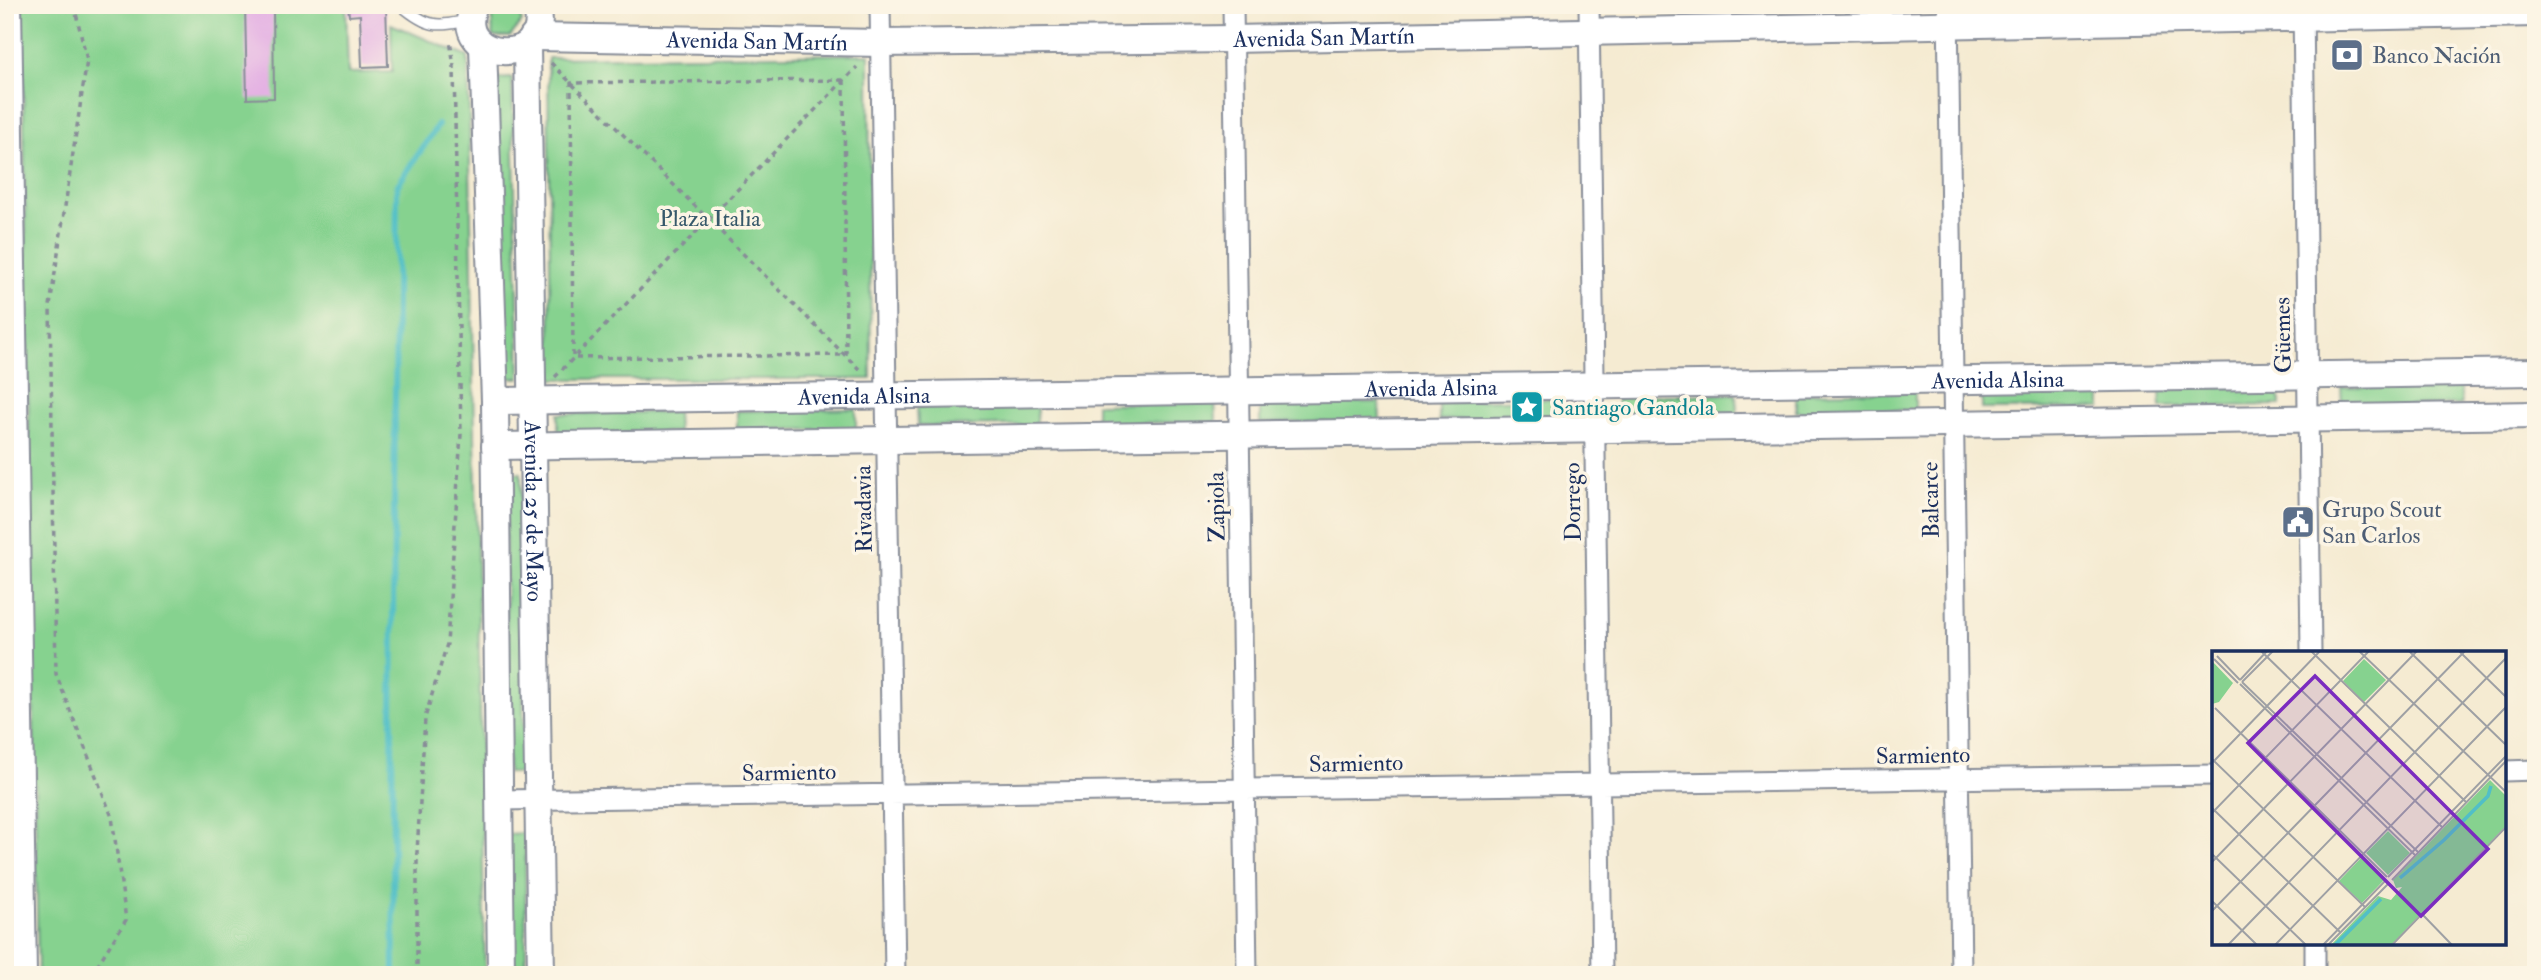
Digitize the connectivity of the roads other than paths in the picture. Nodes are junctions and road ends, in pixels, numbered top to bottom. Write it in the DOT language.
graph roads {
  1 [pos="401,5"];
  2 [pos="536,5"];
  3 [pos="880,5"];
  4 [pos="1233,5"];
  5 [pos="2303,10"];
  6 [pos="2536,13"];
  7 [pos="1948,14"];
  8 [pos="7,16"];
  9 [pos="464,17"];
  10 [pos="1589,17"];
  11 [pos="1233,39"];
  12 [pos="530,41"];
  13 [pos="881,43"];
  14 [pos="483,46"];
  15 [pos="2536,372"];
  16 [pos="2308,376"];
  17 [pos="1953,380"];
  18 [pos="1595,385"];
  19 [pos="1239,390"];
  20 [pos="886,395"];
  21 [pos="532,400"];
  22 [pos="495,401"];
  23 [pos="2536,415"];
  24 [pos="2308,418"];
  25 [pos="1954,424"];
  26 [pos="1595,429"];
  27 [pos="1239,435"];
  28 [pos="887,440"];
  29 [pos="533,445"];
  30 [pos="495,446"];
  31 [pos="2311,651"];
  32 [pos="2506,771"];
  33 [pos="2536,771"];
  34 [pos="2212,775"];
  35 [pos="1959,779"];
  36 [pos="1600,784"];
  37 [pos="1245,790"];
  38 [pos="892,795"];
  39 [pos="500,800"];
  40 [pos="539,800"];
  41 [pos="2315,945"];
  42 [pos="23,975"];
  43 [pos="501,975"];
  44 [pos="541,975"];
  45 [pos="895,975"];
  46 [pos="1247,975"];
  47 [pos="1602,975"];
  48 [pos="1961,975"];
  49 [pos="2315,975"];
  1 -- 9 [label="lane"];
  2 -- 12 [label="street, Avenida 25 de Mayo"];
  3 -- 13 [label="street, Rivadavia"];
  4 -- 11 [label="street, Zapiola"];
  5 -- 6 [label="street, Avenida San Martín"];
  5 -- 7 [label="street, Avenida San Martín"];
  5 -- 16 [label="street, Güemes"];
  7 -- 10 [label="street, Avenida San Martín"];
  7 -- 17 [label="street, Balcarce"];
  8 -- 42 [label="street"];
  9 -- 14 [label="street"];
  10 -- 11 [label="street, Avenida San Martín"];
  10 -- 18 [label="street, Dorrego"];
  11 -- 13 [label="street, Avenida San Martín"];
  11 -- 19 [label="street, Zapiola"];
  12 -- 13 [label="street, Avenida San Martín"];
  12 -- 14 [label="street, Avenida San Martín"];
  12 -- 21 [label="street, Avenida 25 de Mayo"];
  13 -- 20 [label="street, Rivadavia"];
  14 -- 22 [label="street, Avenida 25 de Mayo"];
  15 -- 16 [label="street, Avenida Alsina"];
  16 -- 17 [label="street, Avenida Alsina"];
  16 -- 24 [label="street, Güemes"];
  17 -- 18 [label="street, Avenida Alsina"];
  17 -- 25 [label="street, Balcarce"];
  18 -- 19 [label="street, Avenida Alsina"];
  18 -- 26 [label="street, Dorrego"];
  19 -- 20 [label="street, Avenida Alsina"];
  19 -- 27 [label="street, Zapiola"];
  20 -- 21 [label="street, Avenida Alsina"];
  20 -- 28 [label="street, Rivadavia"];
  21 -- 22 [label="street, Avenida Alsina"];
  21 -- 29 [label="street, Avenida 25 de Mayo"];
  22 -- 30 [label="street, Avenida 25 de Mayo"];
  23 -- 24 [label="street, Avenida Alsina"];
  24 -- 25 [label="street, Avenida Alsina"];
  24 -- 31 [label="street, Güemes"];
  25 -- 26 [label="street, Avenida Alsina"];
  25 -- 35 [label="street, Balcarce"];
  26 -- 27 [label="street, Avenida Alsina"];
  26 -- 36 [label="street, Dorrego"];
  27 -- 28 [label="street, Avenida Alsina"];
  27 -- 37 [label="street, Zapiola"];
  28 -- 29 [label="street, Avenida Alsina"];
  28 -- 38 [label="street, Rivadavia"];
  29 -- 30 [label="street, Avenida Alsina"];
  29 -- 40 [label="street, Avenida 25 de Mayo"];
  30 -- 39 [label="street, Avenida 25 de Mayo"];
  32 -- 33 [label="street"];
  34 -- 35 [label="street, Sarmiento"];
  35 -- 36 [label="street, Sarmiento"];
  35 -- 48 [label="street, Balcarce"];
  36 -- 37 [label="street, Sarmiento"];
  36 -- 47 [label="street, Dorrego"];
  37 -- 38 [label="street, Sarmiento"];
  37 -- 46 [label="street, Zapiola"];
  38 -- 40 [label="street, Sarmiento"];
  38 -- 45 [label="street, Rivadavia"];
  39 -- 40 [label="street, Sarmiento"];
  39 -- 43 [label="street, Avenida 25 de Mayo"];
  40 -- 44 [label="street, Avenida 25 de Mayo"];
  41 -- 49 [label="street"];
}
